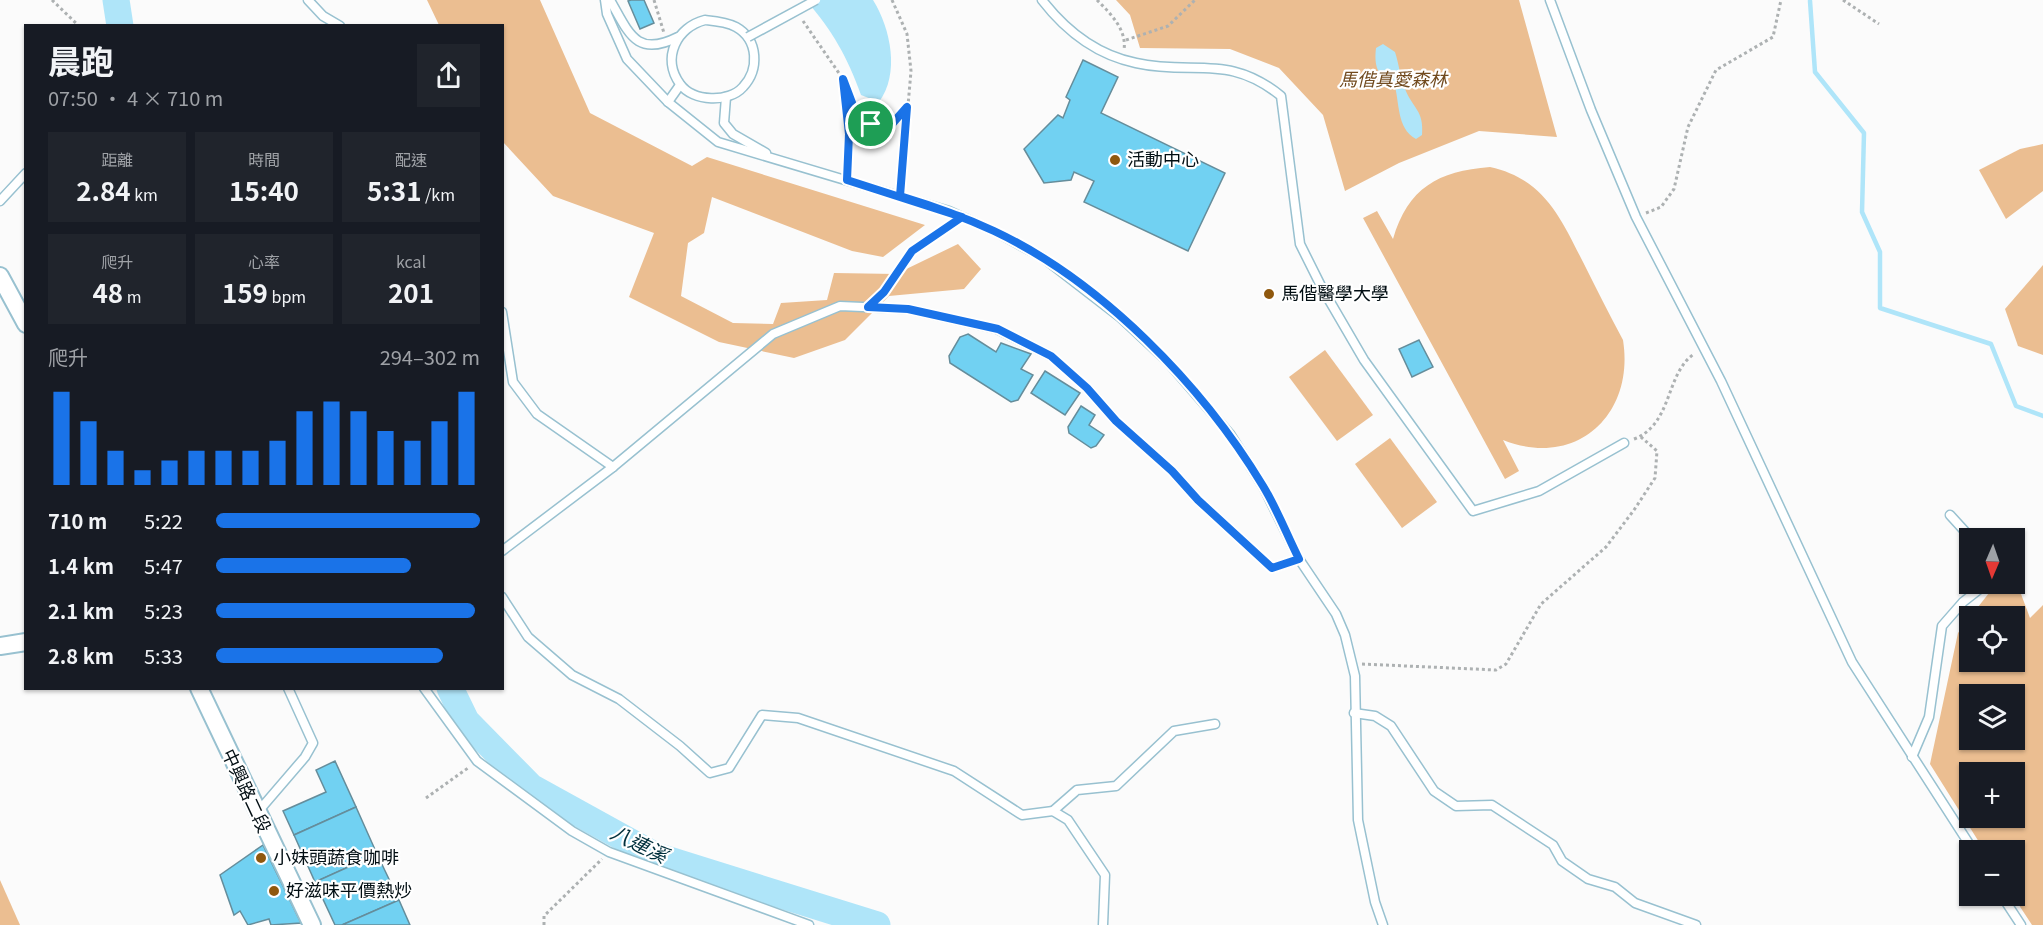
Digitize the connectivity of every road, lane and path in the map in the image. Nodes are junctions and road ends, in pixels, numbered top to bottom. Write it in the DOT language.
graph roads {
  1 [pos="52,0"];
  2 [pos="308,0"];
  3 [pos="605,0"];
  4 [pos="610,0"];
  5 [pos="654,0"];
  6 [pos="816,0"];
  7 [pos="892,0"];
  8 [pos="1042,0"];
  9 [pos="1097,0"];
  10 [pos="1196,0"];
  11 [pos="1550,0"];
  12 [pos="1781,0"];
  13 [pos="1843,0"];
  14 [pos="799,15"];
  15 [pos="77,24"];
  16 [pos="337,24"];
  17 [pos="1879,24"];
  18 [pos="678,37"];
  19 [pos="748,37"];
  20 [pos="1126,40"];
  21 [pos="668,42"];
  22 [pos="1123,58"];
  23 [pos="843,79"];
  24 [pos="681,85"];
  25 [pos="726,97"];
  26 [pos="668,102"];
  27 [pos="907,107"];
  28 [pos="773,158"];
  29 [pos="24,175"];
  30 [pos="847,180"];
  31 [pos="900,196"];
  32 [pos="0,201"];
  33 [pos="962,217"];
  34 [pos="1636,217"];
  35 [pos="0,276"];
  36 [pos="868,307"];
  37 [pos="24,320"];
  38 [pos="504,325"];
  39 [pos="1704,348"];
  40 [pos="1641,436"];
  41 [pos="1624,443"];
  42 [pos="613,467"];
  43 [pos="1950,515"];
  44 [pos="1962,528"];
  45 [pos="504,549"];
  46 [pos="1299,559"];
  47 [pos="1974,594"];
  48 [pos="504,600"];
  49 [pos="24,642"];
  50 [pos="0,646"];
  51 [pos="1352,664"];
  52 [pos="200,690"];
  53 [pos="289,690"];
  54 [pos="425,690"];
  55 [pos="1354,713"];
  56 [pos="1215,724"];
  57 [pos="1912,757"];
  58 [pos="477,761"];
  59 [pos="426,798"];
  60 [pos="1053,811"];
  61 [pos="256,814"];
  62 [pos="1966,840"];
  63 [pos="609,852"];
  64 [pos="2009,906"];
  65 [pos="312,925"];
  66 [pos="544,925"];
  67 [pos="809,925"];
  68 [pos="1101,925"];
  69 [pos="1383,925"];
  70 [pos="1696,925"];
  71 [pos="2021,925"];
  1 -- 15 [label="path"];
  2 -- 16 [label="lane"];
  3 -- 26 [label="lane"];
  4 -- 21 [label="lane"];
  5 -- 21 [label="path"];
  6 -- 19 [label="lane, bridge"];
  7 -- 27 [label="path"];
  8 -- 22 [label="lane"];
  9 -- 20 [label="path"];
  10 -- 20 [label="path"];
  11 -- 34 [label="lane"];
  12 -- 34 [label="path"];
  13 -- 17 [label="path"];
  14 -- 23 [label="path"];
  18 -- 19 [label="lane"];
  18 -- 21 [label="lane"];
  18 -- 24 [label="lane"];
  19 -- 25 [label="lane"];
  20 -- 22 [label="path"];
  22 -- 41 [label="lane"];
  23 -- 27 [label="path"];
  23 -- 30 [label="path"];
  24 -- 25 [label="lane"];
  24 -- 26 [label="lane"];
  25 -- 28 [label="lane"];
  26 -- 28 [label="lane"];
  27 -- 31 [label="path"];
  28 -- 30 [label="lane"];
  29 -- 32 [label="lane"];
  30 -- 31 [label="lane"];
  31 -- 33 [label="lane"];
  33 -- 36 [label="path"];
  33 -- 46 [label="lane"];
  34 -- 39 [label="lane"];
  35 -- 37 [label="street"];
  36 -- 42 [label="lane"];
  36 -- 46 [label="lane"];
  38 -- 42 [label="lane"];
  39 -- 40 [label="path"];
  39 -- 57 [label="lane"];
  40 -- 41 [label="path"];
  40 -- 51 [label="path"];
  42 -- 45 [label="lane"];
  43 -- 44 [label="lane"];
  46 -- 51 [label="lane"];
  47 -- 57 [label="lane"];
  48 -- 60 [label="lane"];
  49 -- 50 [label="street"];
  51 -- 55 [label="lane"];
  52 -- 61 [label="street, 中興路二段"];
  53 -- 61 [label="lane"];
  54 -- 58 [label="lane"];
  55 -- 69 [label="lane"];
  55 -- 70 [label="lane"];
  56 -- 60 [label="lane"];
  57 -- 62 [label="lane"];
  58 -- 59 [label="path"];
  58 -- 63 [label="lane"];
  60 -- 68 [label="lane"];
  61 -- 65 [label="street, 中興路二段"];
  63 -- 66 [label="path"];
  63 -- 67 [label="lane"];
  64 -- 71 [label="lane"];
}
